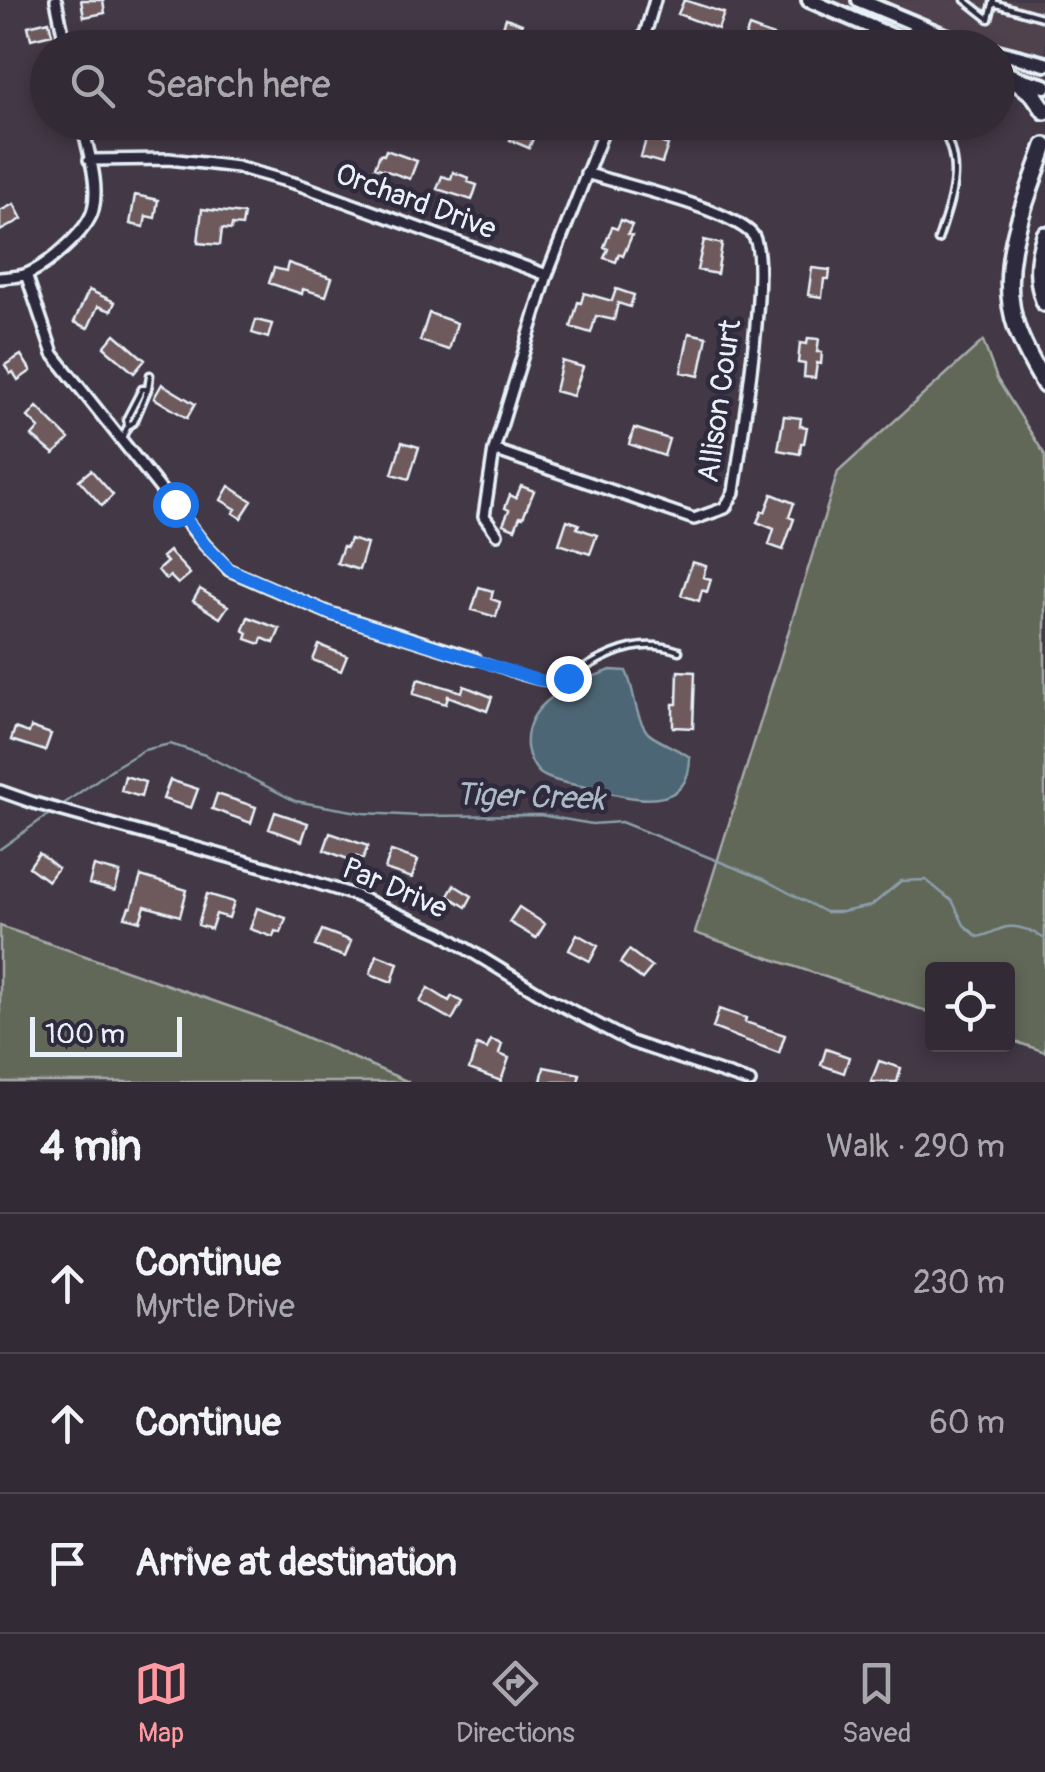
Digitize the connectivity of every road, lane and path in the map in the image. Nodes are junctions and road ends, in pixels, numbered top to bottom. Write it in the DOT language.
graph roads {
  1 [pos="56,0"];
  2 [pos="656,0"];
  3 [pos="809,0"];
  4 [pos="859,0"];
  5 [pos="964,0"];
  6 [pos="993,2"];
  7 [pos="886,5"];
  8 [pos="835,11"];
  9 [pos="1045,18"];
  10 [pos="62,30"];
  11 [pos="646,30"];
  12 [pos="873,30"];
  13 [pos="933,30"];
  14 [pos="1015,56"];
  15 [pos="1045,64"];
  16 [pos="1015,78"];
  17 [pos="1015,82"];
  18 [pos="1045,86"];
  19 [pos="1045,112"];
  20 [pos="85,140"];
  21 [pos="600,140"];
  22 [pos="948,140"];
  23 [pos="1045,146"];
  24 [pos="89,160"];
  25 [pos="586,173"];
  26 [pos="1045,235"];
  27 [pos="938,240"];
  28 [pos="26,274"];
  29 [pos="547,275"];
  30 [pos="0,278"];
  31 [pos="1045,303"];
  32 [pos="150,375"];
  33 [pos="1045,385"];
  34 [pos="121,440"];
  35 [pos="494,450"];
  36 [pos="497,534"];
  37 [pos="679,650"];
  38 [pos="476,660"];
  39 [pos="0,791"];
  40 [pos="750,1082"];
  1 -- 10 [label="street"];
  2 -- 11 [label="street"];
  3 -- 8 [label="main road"];
  4 -- 7 [label="main road"];
  5 -- 6 [label="lane"];
  6 -- 9 [label="lane"];
  7 -- 8 [label="main road"];
  7 -- 13 [label="main road"];
  8 -- 12 [label="main road"];
  14 -- 15 [label="main road"];
  16 -- 18 [label="main road"];
  17 -- 19 [label="highway"];
  20 -- 24 [label="street"];
  21 -- 25 [label="street"];
  22 -- 27 [label="lane"];
  23 -- 33 [label="highway"];
  24 -- 28 [label="street"];
  24 -- 29 [label="street, Orchard Drive"];
  25 -- 29 [label="street"];
  25 -- 35 [label="street, Allison Court"];
  26 -- 31 [label="highway"];
  28 -- 30 [label="street"];
  28 -- 34 [label="street"];
  29 -- 35 [label="street"];
  32 -- 34 [label="lane"];
  34 -- 38 [label="street"];
  35 -- 36 [label="street"];
  37 -- 38 [label="lane"];
  39 -- 40 [label="street, Par Drive"];
}
